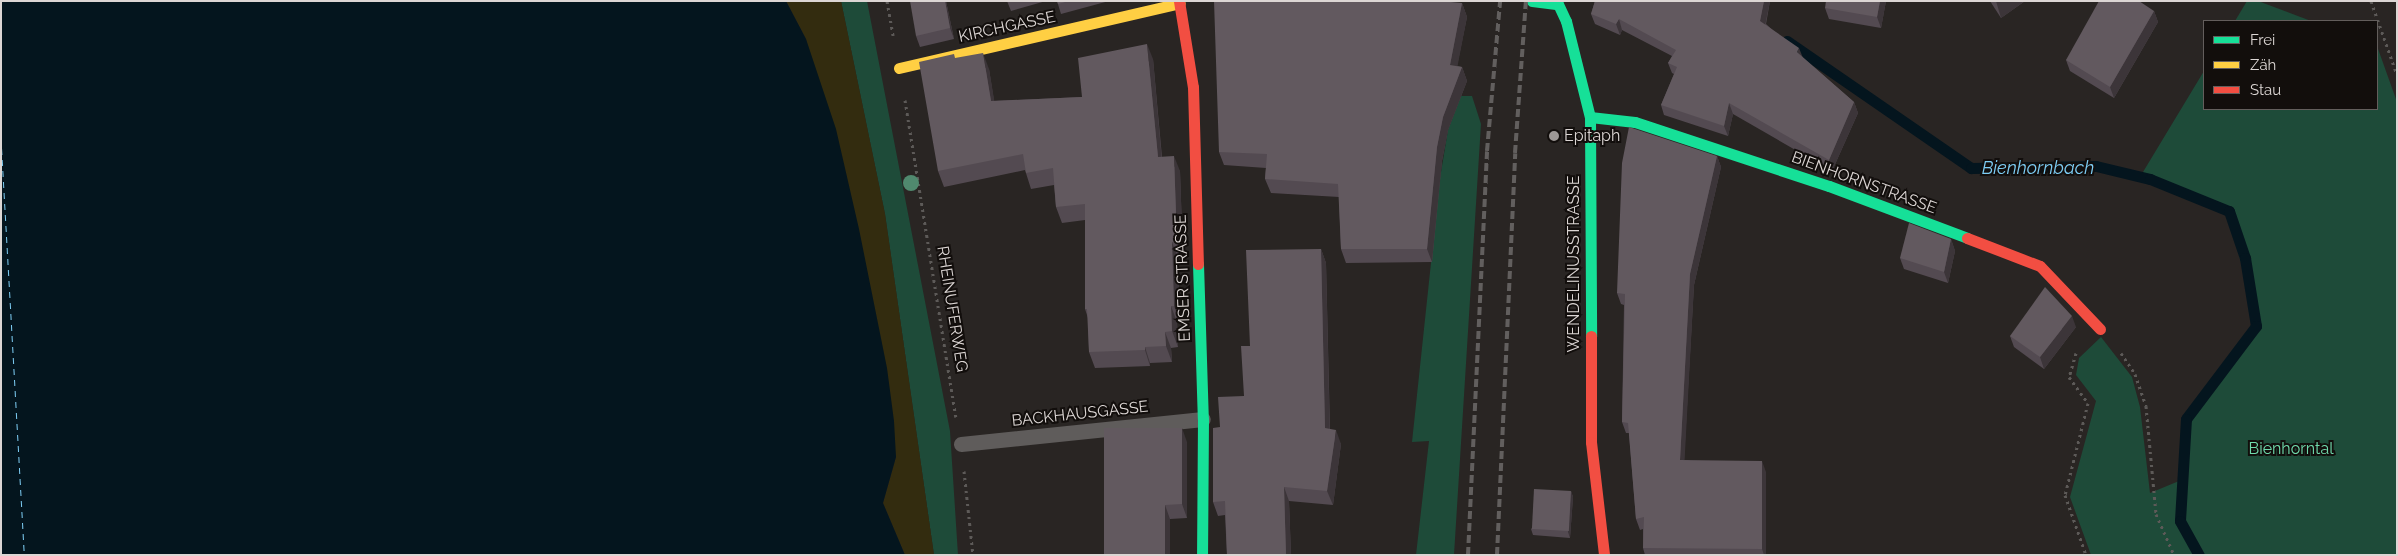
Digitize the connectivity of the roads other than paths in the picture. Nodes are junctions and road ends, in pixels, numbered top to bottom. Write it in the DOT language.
graph roads {
  1 [pos="1532,1"];
  2 [pos="1180,2"];
  3 [pos="899,68"];
  4 [pos="1590,118"];
  5 [pos="2100,329"];
  6 [pos="1203,419"];
  7 [pos="961,444"];
  8 [pos="1202,555"];
  9 [pos="1604,555"];
  1 -- 4 [label="street, WENDELINUSSTRASSE"];
  2 -- 3 [label="street, KIRCHGASSE"];
  2 -- 6 [label="street, EMSER STRASSE"];
  4 -- 5 [label="street, BIENHORNSTRASSE"];
  4 -- 9 [label="street, WENDELINUSSTRASSE"];
  6 -- 7 [label="lane, BACKHAUSGASSE"];
  6 -- 8 [label="street, EMSER STRASSE"];
}
